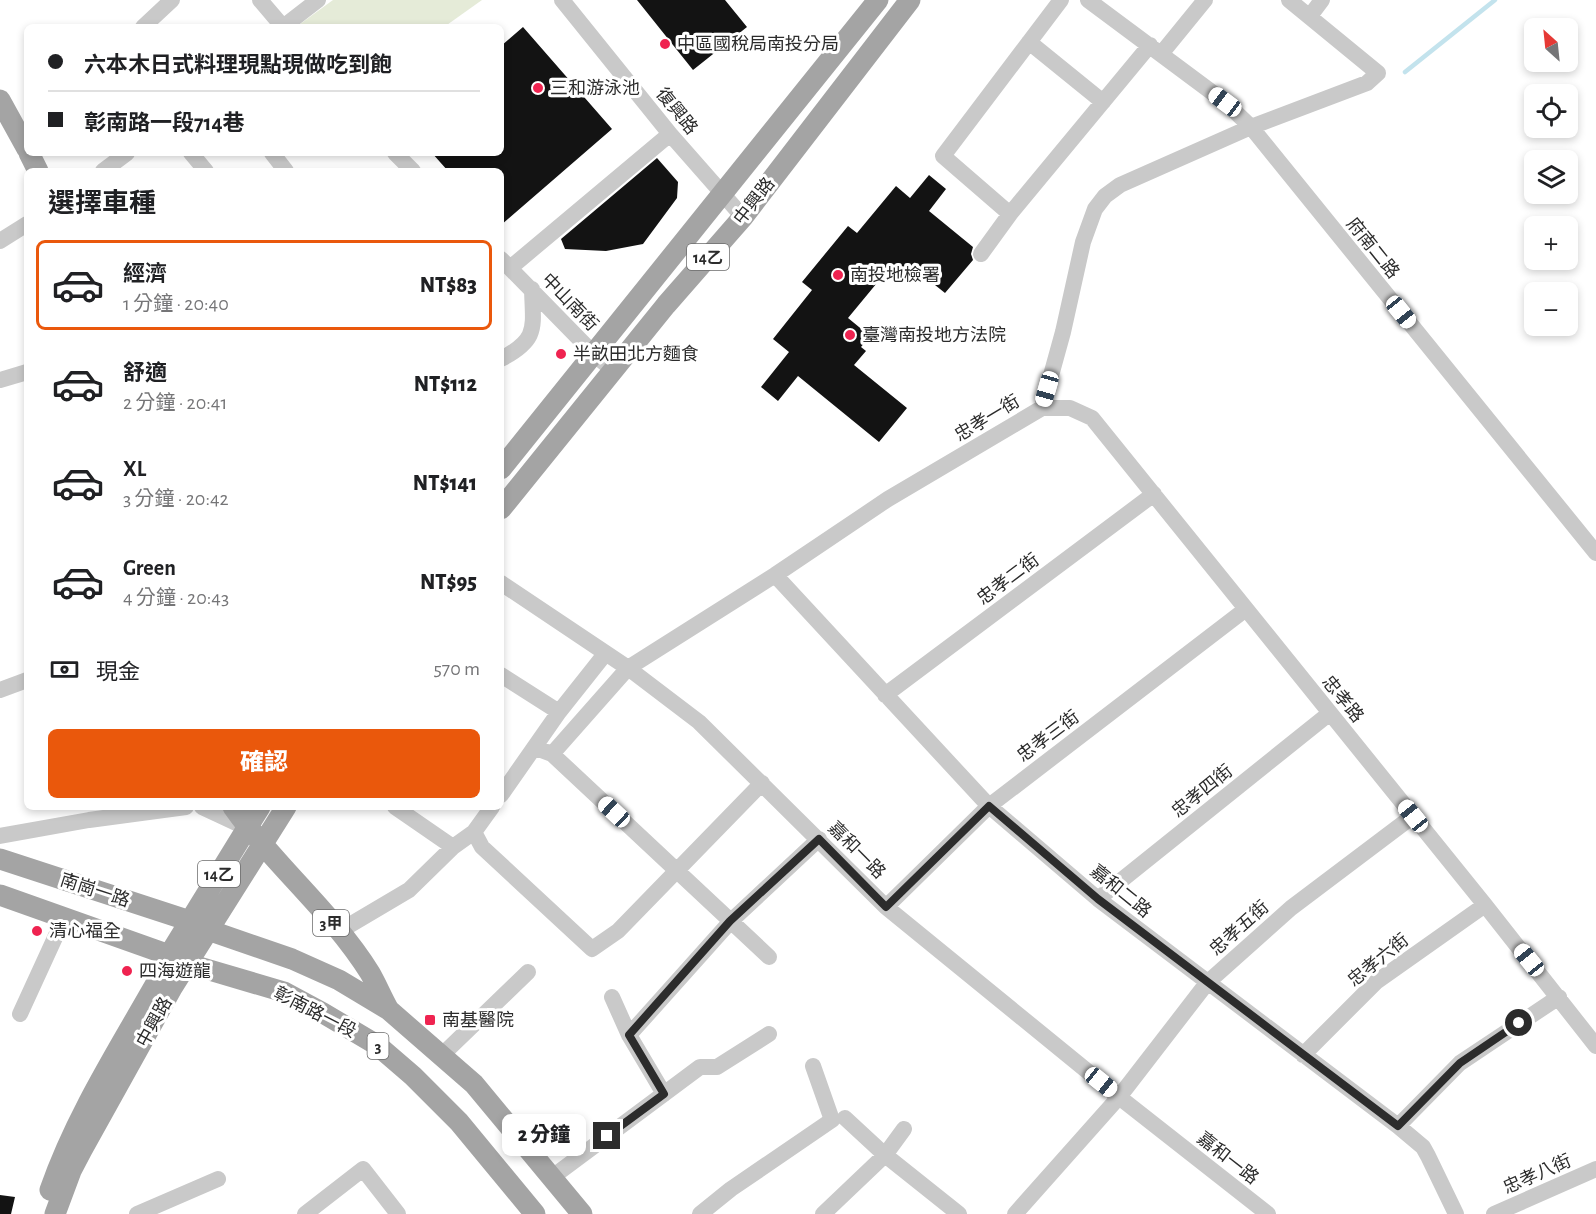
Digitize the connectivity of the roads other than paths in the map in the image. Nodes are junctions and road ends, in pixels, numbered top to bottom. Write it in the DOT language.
graph roads {
  1 [pos="172,0"];
  2 [pos="260,0"];
  3 [pos="318,0"];
  4 [pos="562,0"];
  5 [pos="878,0"];
  6 [pos="910,0"];
  7 [pos="1060,0"];
  8 [pos="1088,0"];
  9 [pos="1205,0"];
  10 [pos="1289,0"];
  11 [pos="1322,0"];
  12 [pos="1310,16"];
  13 [pos="146,24"];
  14 [pos="280,24"];
  15 [pos="287,24"];
  16 [pos="1029,42"];
  17 [pos="1155,50"];
  18 [pos="0,100"];
  19 [pos="1103,102"];
  20 [pos="1251,127"];
  21 [pos="670,134"];
  22 [pos="24,144"];
  23 [pos="123,156"];
  24 [pos="194,156"];
  25 [pos="274,156"];
  26 [pos="398,156"];
  27 [pos="107,168"];
  28 [pos="204,168"];
  29 [pos="284,168"];
  30 [pos="410,168"];
  31 [pos="722,195"];
  32 [pos="1010,214"];
  33 [pos="742,217"];
  34 [pos="24,227"];
  35 [pos="0,241"];
  36 [pos="981,254"];
  37 [pos="505,263"];
  38 [pos="532,289"];
  39 [pos="595,355"];
  40 [pos="504,358"];
  41 [pos="612,370"];
  42 [pos="24,373"];
  43 [pos="0,380"];
  44 [pos="1042,408"];
  45 [pos="504,465"];
  46 [pos="1154,494"];
  47 [pos="504,506"];
  48 [pos="1596,553"];
  49 [pos="775,575"];
  50 [pos="504,585"];
  51 [pos="1246,609"];
  52 [pos="605,654"];
  53 [pos="628,668"];
  54 [pos="504,677"];
  55 [pos="24,681"];
  56 [pos="0,690"];
  57 [pos="885,695"];
  58 [pos="559,712"];
  59 [pos="1330,713"];
  60 [pos="536,748"];
  61 [pos="552,754"];
  62 [pos="762,783"];
  63 [pos="504,784"];
  64 [pos="989,806"];
  65 [pos="164,810"];
  66 [pos="208,810"];
  67 [pos="235,810"];
  68 [pos="258,810"];
  69 [pos="284,810"];
  70 [pos="399,810"];
  71 [pos="490,810"];
  72 [pos="1413,816"];
  73 [pos="247,828"];
  74 [pos="474,832"];
  75 [pos="0,836"];
  76 [pos="819,839"];
  77 [pos="262,843"];
  78 [pos="453,847"];
  79 [pos="0,859"];
  80 [pos="676,870"];
  81 [pos="0,895"];
  82 [pos="1098,899"];
  83 [pos="1485,905"];
  84 [pos="886,907"];
  85 [pos="64,918"];
  86 [pos="730,921"];
  87 [pos="199,925"];
  88 [pos="338,932"];
  89 [pos="169,955"];
  90 [pos="769,957"];
  91 [pos="189,964"];
  92 [pos="528,972"];
  93 [pos="1208,983"];
  94 [pos="612,997"];
  95 [pos="1559,997"];
  96 [pos="388,1010"];
  97 [pos="20,1014"];
  98 [pos="769,1034"];
  99 [pos="629,1035"];
  100 [pos="1596,1046"];
  101 [pos="1303,1055"];
  102 [pos="441,1056"];
  103 [pos="813,1066"];
  104 [pos="119,1067"];
  105 [pos="664,1094"];
  106 [pos="1119,1097"];
  107 [pos="844,1118"];
  108 [pos="1398,1126"];
  109 [pos="904,1129"];
  110 [pos="885,1155"];
  111 [pos="1596,1169"];
  112 [pos="551,1178"];
  113 [pos="218,1179"];
  114 [pos="176,1197"];
  115 [pos="532,1213"];
  116 [pos="41,1214"];
  117 [pos="55,1214"];
  118 [pos="137,1214"];
  119 [pos="179,1214"];
  120 [pos="305,1214"];
  121 [pos="398,1214"];
  122 [pos="582,1214"];
  123 [pos="700,1214"];
  124 [pos="823,1214"];
  125 [pos="959,1214"];
  126 [pos="1015,1214"];
  127 [pos="1268,1214"];
  128 [pos="1456,1214"];
  129 [pos="1494,1214"];
  1 -- 13 [label="street"];
  2 -- 14 [label="street"];
  3 -- 15 [label="street"];
  4 -- 21 [label="street, 復興路"];
  5 -- 31 [label="main road, 中興路 / 14乙"];
  6 -- 33 [label="main road, 中興路 / 14乙"];
  7 -- 16 [label="street"];
  8 -- 17 [label="street, 府南二路"];
  9 -- 17 [label="street"];
  10 -- 12 [label="street"];
  11 -- 12 [label="street"];
  12 -- 20 [label="street, 忠孝一街"];
  16 -- 19 [label="street"];
  16 -- 32 [label="street"];
  17 -- 19 [label="street"];
  17 -- 20 [label="street, 府南二路"];
  18 -- 22 [label="main road"];
  19 -- 32 [label="street"];
  20 -- 44 [label="street, 忠孝一街"];
  20 -- 48 [label="street, 府南二路"];
  21 -- 31 [label="street, 復興路"];
  21 -- 37 [label="street"];
  23 -- 27 [label="street"];
  24 -- 28 [label="street"];
  25 -- 29 [label="street"];
  26 -- 30 [label="street"];
  31 -- 33 [label="street, 復興路"];
  31 -- 39 [label="main road, 中興路 / 14乙"];
  32 -- 36 [label="street"];
  33 -- 41 [label="main road, 中興路 / 14乙"];
  34 -- 35 [label="street"];
  37 -- 38 [label="street, 中山南街"];
  38 -- 39 [label="street, 中山南街"];
  38 -- 40 [label="street"];
  39 -- 41 [label="street, 中山南街"];
  39 -- 45 [label="main road, 中興路 / 14乙"];
  41 -- 47 [label="main road, 中興路 / 14乙"];
  42 -- 43 [label="street"];
  44 -- 46 [label="street, 忠孝路"];
  44 -- 49 [label="street, 忠孝一街"];
  46 -- 51 [label="street, 忠孝路"];
  46 -- 57 [label="street, 忠孝二街"];
  49 -- 53 [label="street, 忠孝一街"];
  49 -- 57 [label="street, 嘉和二路"];
  50 -- 52 [label="street, 嘉和一路"];
  51 -- 59 [label="street, 忠孝路"];
  51 -- 64 [label="street, 忠孝三街"];
  52 -- 53 [label="street, 嘉和一路"];
  52 -- 58 [label="street"];
  53 -- 61 [label="street, 忠孝一街"];
  53 -- 62 [label="street, 嘉和一路"];
  54 -- 58 [label="street"];
  55 -- 56 [label="street"];
  57 -- 64 [label="street, 嘉和二路"];
  58 -- 60 [label="street"];
  59 -- 72 [label="street, 忠孝路"];
  59 -- 82 [label="street, 忠孝四街"];
  60 -- 61 [label="street"];
  60 -- 63 [label="street"];
  61 -- 80 [label="street"];
  62 -- 76 [label="street, 嘉和一路"];
  62 -- 80 [label="street"];
  64 -- 82 [label="street, 嘉和二路"];
  64 -- 84 [label="street, 忠孝三街"];
  65 -- 75 [label="street"];
  66 -- 73 [label="street"];
  67 -- 73 [label="main road, 彰南路一段 / 3甲"];
  68 -- 73 [label="main road, 中興路 / 14乙"];
  69 -- 77 [label="main road, 中興路 / 14乙"];
  70 -- 78 [label="street"];
  71 -- 74 [label="street"];
  72 -- 83 [label="street, 忠孝路"];
  72 -- 93 [label="street, 忠孝五街"];
  73 -- 77 [label="main road, 彰南路一段 / 3甲"];
  73 -- 87 [label="main road, 中興路 / 14乙"];
  74 -- 78 [label="street"];
  74 -- 80 [label="street"];
  76 -- 84 [label="street, 嘉和一路"];
  76 -- 86 [label="street"];
  77 -- 87 [label="main road, 中興路 / 14乙"];
  77 -- 88 [label="main road, 彰南路一段 / 3甲"];
  78 -- 88 [label="street"];
  79 -- 87 [label="main road, 南崗一路 / 3"];
  80 -- 86 [label="street"];
  81 -- 85 [label="main road, 南崗一路 / 3"];
  82 -- 93 [label="street, 嘉和二路"];
  83 -- 95 [label="street, 忠孝路"];
  83 -- 101 [label="street, 忠孝六街"];
  84 -- 106 [label="street, 嘉和一路"];
  85 -- 89 [label="main road, 南崗一路 / 3"];
  85 -- 97 [label="street"];
  86 -- 90 [label="street"];
  86 -- 99 [label="street"];
  87 -- 89 [label="main road, 中興路 / 14乙"];
  87 -- 91 [label="main road, 中興路 / 14乙"];
  87 -- 96 [label="main road, 彰南路一段 / 3"];
  88 -- 96 [label="main road, 彰南路一段 / 3甲"];
  89 -- 91 [label="main road, 彰南路一段 / 3"];
  89 -- 104 [label="main road, 中興路"];
  91 -- 104 [label="main road, 中興路"];
  91 -- 115 [label="main road, 彰南路一段 / 3"];
  92 -- 102 [label="street"];
  93 -- 101 [label="street, 嘉和二路"];
  93 -- 106 [label="street, 忠孝五街"];
  94 -- 99 [label="street"];
  95 -- 100 [label="street, 忠孝路"];
  95 -- 108 [label="street"];
  96 -- 102 [label="main road, 彰南路一段 / 3"];
  98 -- 105 [label="street"];
  99 -- 105 [label="street"];
  101 -- 108 [label="street, 嘉和二路"];
  102 -- 112 [label="main road, 彰南路一段 / 3"];
  103 -- 123 [label="street"];
  104 -- 116 [label="main road, 中興路"];
  104 -- 117 [label="main road, 中興路"];
  105 -- 112 [label="street"];
  106 -- 126 [label="street, 忠孝五街"];
  106 -- 127 [label="street, 嘉和一路"];
  107 -- 110 [label="street"];
  108 -- 128 [label="street, 嘉和二路"];
  109 -- 110 [label="street"];
  110 -- 124 [label="street"];
  110 -- 125 [label="street"];
  111 -- 129 [label="street, 忠孝八街"];
  112 -- 122 [label="main road, 彰南路一段 / 3"];
  113 -- 114 [label="street"];
  114 -- 118 [label="street"];
  114 -- 119 [label="street"];
  120 -- 121 [label="street"];
}
